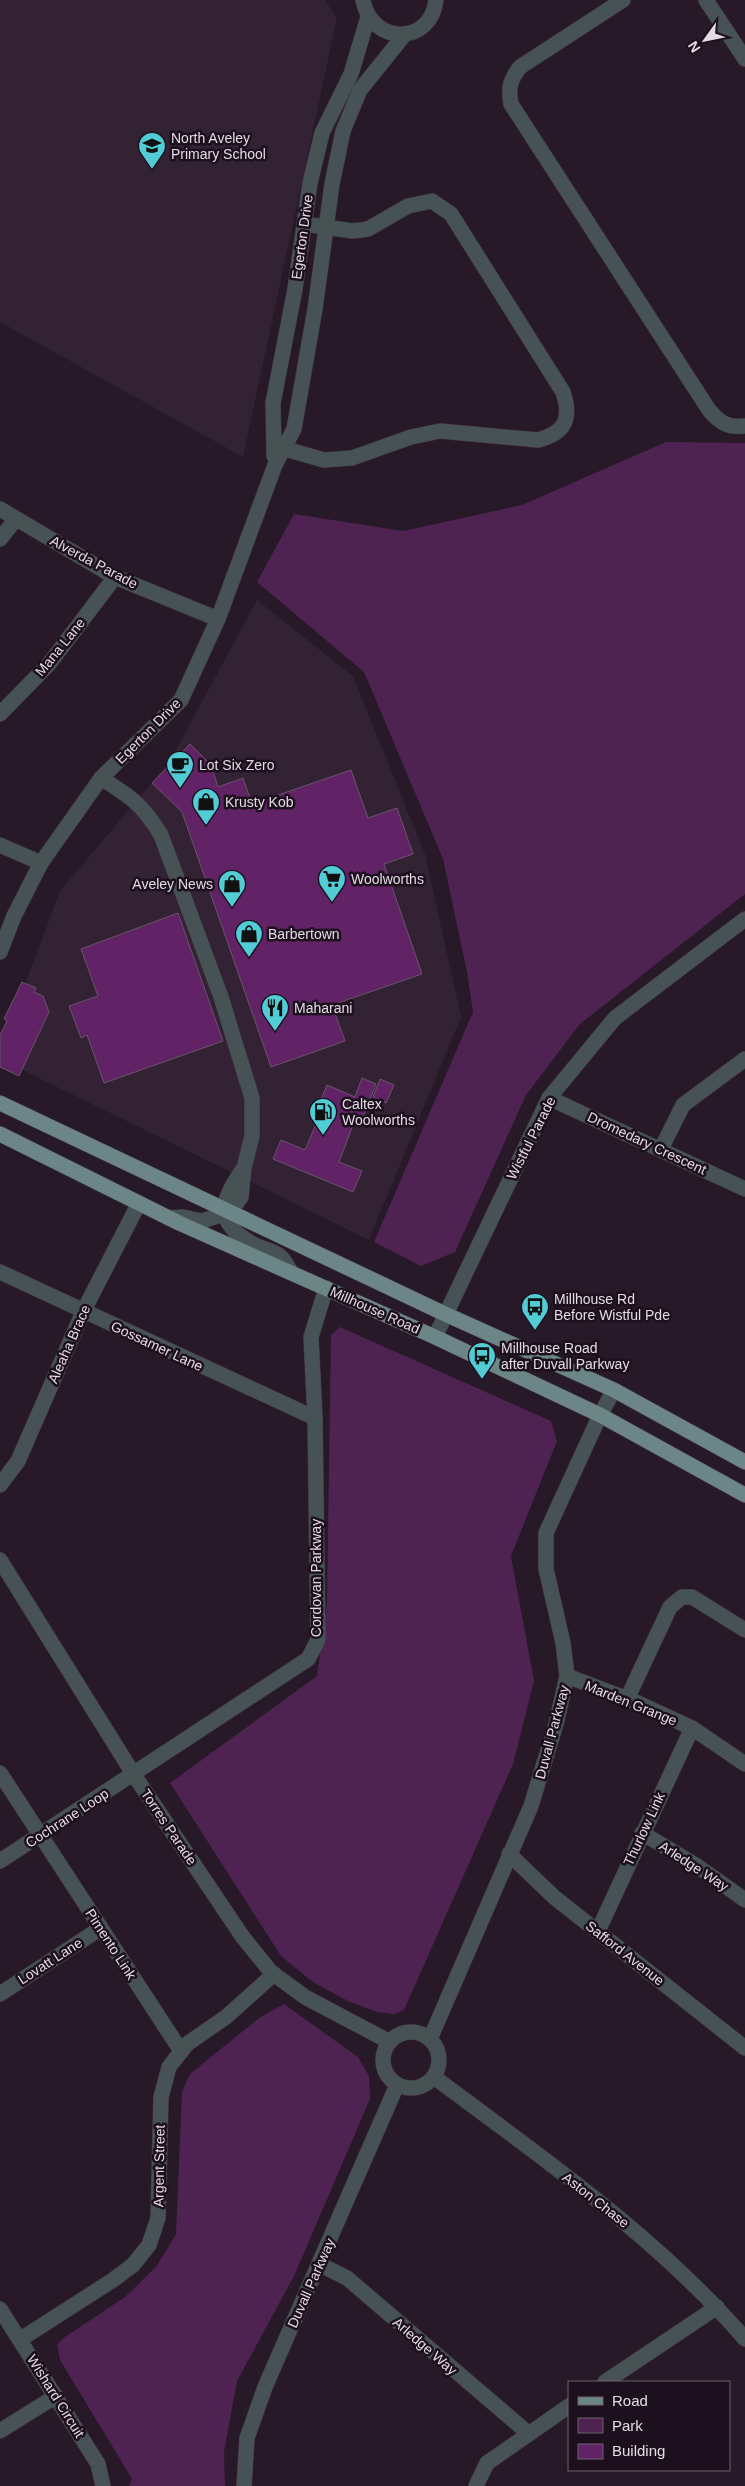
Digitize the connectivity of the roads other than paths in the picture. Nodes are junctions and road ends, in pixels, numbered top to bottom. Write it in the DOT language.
graph roads {
  1 [pos="363,0"];
  2 [pos="436,0"];
  3 [pos="624,0"];
  4 [pos="706,0"];
  5 [pos="368,17"];
  6 [pos="405,34"];
  7 [pos="745,59"];
  8 [pos="304,224"];
  9 [pos="326,227"];
  10 [pos="745,426"];
  11 [pos="279,447"];
  12 [pos="0,509"];
  13 [pos="16,519"];
  14 [pos="0,539"];
  15 [pos="116,577"];
  16 [pos="218,619"];
  17 [pos="0,714"];
  18 [pos="101,778"];
  19 [pos="0,845"];
  20 [pos="41,863"];
  21 [pos="745,919"];
  22 [pos="0,952"];
  23 [pos="745,1059"];
  24 [pos="548,1098"];
  25 [pos="0,1102"];
  26 [pos="0,1134"];
  27 [pos="661,1150"];
  28 [pos="745,1188"];
  29 [pos="139,1203"];
  30 [pos="226,1212"];
  31 [pos="169,1218"];
  32 [pos="0,1272"];
  33 [pos="292,1273"];
  34 [pos="326,1288"];
  35 [pos="83,1312"];
  36 [pos="445,1314"];
  37 [pos="435,1337"];
  38 [pos="614,1390"];
  39 [pos="600,1415"];
  40 [pos="315,1418"];
  41 [pos="745,1462"];
  42 [pos="0,1485"];
  43 [pos="745,1495"];
  44 [pos="0,1560"];
  45 [pos="745,1630"];
  46 [pos="567,1676"];
  47 [pos="626,1699"];
  48 [pos="692,1728"];
  49 [pos="745,1764"];
  50 [pos="0,1773"];
  51 [pos="134,1775"];
  52 [pos="642,1833"];
  53 [pos="40,1836"];
  54 [pos="509,1854"];
  55 [pos="0,1861"];
  56 [pos="745,1900"];
  57 [pos="101,1928"];
  58 [pos="598,1931"];
  59 [pos="274,1974"];
  60 [pos="0,1994"];
  61 [pos="430,2039"];
  62 [pos="390,2042"];
  63 [pos="744,2043"];
  64 [pos="181,2051"];
  65 [pos="434,2077"];
  66 [pos="398,2085"];
  67 [pos="319,2264"];
  68 [pos="718,2308"];
  69 [pos="0,2309"];
  70 [pos="21,2339"];
  71 [pos="745,2339"];
  72 [pos="607,2381"];
  73 [pos="56,2396"];
  74 [pos="568,2407"];
  75 [pos="0,2431"];
  76 [pos="528,2433"];
  77 [pos="103,2486"];
  78 [pos="244,2486"];
  79 [pos="476,2486"];
  1 -- 5 [label="street"];
  2 -- 6 [label="street, Egerton Drive"];
  3 -- 10 [label="street"];
  4 -- 7 [label="street"];
  5 -- 6 [label="street"];
  5 -- 8 [label="street, Egerton Drive"];
  6 -- 9 [label="street, Egerton Drive"];
  8 -- 9 [label="street"];
  8 -- 11 [label="street, Egerton Drive"];
  9 -- 11 [label="street, Egerton Drive"];
  9 -- 11 [label="street"];
  11 -- 16 [label="street, Egerton Drive"];
  12 -- 13 [label="street, Alverda Parade"];
  13 -- 14 [label="street"];
  13 -- 15 [label="street, Alverda Parade"];
  15 -- 16 [label="street, Alverda Parade"];
  15 -- 17 [label="street, Mana Lane"];
  16 -- 18 [label="street, Egerton Drive"];
  18 -- 20 [label="street, Egerton Drive"];
  18 -- 30 [label="street"];
  19 -- 20 [label="street"];
  20 -- 22 [label="street, Egerton Drive"];
  21 -- 24 [label="street, Wistful Parade"];
  23 -- 27 [label="street"];
  24 -- 27 [label="street, Dromedary Crescent"];
  24 -- 36 [label="street, Wistful Parade"];
  25 -- 30 [label="main road, Millhouse Road"];
  26 -- 29 [label="main road, Millhouse Road"];
  27 -- 28 [label="street, Dromedary Crescent"];
  29 -- 31 [label="main road, Millhouse Road"];
  29 -- 35 [label="street, Aleaha Brace"];
  30 -- 31 [label="street"];
  30 -- 33 [label="street"];
  30 -- 36 [label="main road, Millhouse Road"];
  31 -- 33 [label="main road, Millhouse Road"];
  32 -- 35 [label="street, Gossamer Lane"];
  33 -- 34 [label="main road, Millhouse Road"];
  34 -- 37 [label="main road, Millhouse Road"];
  34 -- 40 [label="street, Cordovan Parkway"];
  35 -- 40 [label="street, Gossamer Lane"];
  35 -- 42 [label="street, Aleaha Brace"];
  36 -- 37 [label="street, Wistful Parade"];
  36 -- 38 [label="main road, Millhouse Road"];
  37 -- 39 [label="main road, Millhouse Road"];
  38 -- 39 [label="street, Duvall Parkway"];
  38 -- 41 [label="main road, Millhouse Road"];
  39 -- 43 [label="main road, Millhouse Road"];
  39 -- 46 [label="street, Duvall Parkway"];
  40 -- 51 [label="street, Cordovan Parkway"];
  44 -- 51 [label="street, Torres Parade"];
  45 -- 47 [label="street"];
  46 -- 47 [label="street, Marden Grange"];
  46 -- 54 [label="street, Duvall Parkway"];
  47 -- 48 [label="street, Marden Grange"];
  48 -- 49 [label="street, Marden Grange"];
  48 -- 52 [label="street, Thurlow Link"];
  50 -- 53 [label="street, Pimento Link"];
  51 -- 53 [label="street, Cochrane Loop"];
  51 -- 59 [label="street, Torres Parade"];
  52 -- 56 [label="street, Arledge Way"];
  52 -- 58 [label="street, Thurlow Link"];
  53 -- 55 [label="street, Cochrane Loop"];
  53 -- 57 [label="street, Pimento Link"];
  54 -- 58 [label="street, Safford Avenue"];
  54 -- 61 [label="street, Duvall Parkway"];
  57 -- 60 [label="street, Lovatt Lane"];
  57 -- 64 [label="street, Pimento Link"];
  58 -- 63 [label="street, Safford Avenue"];
  59 -- 62 [label="street, Torres Parade"];
  59 -- 64 [label="street, Argent Street"];
  61 -- 62 [label="street"];
  61 -- 65 [label="street"];
  62 -- 66 [label="street"];
  64 -- 70 [label="street, Argent Street"];
  65 -- 66 [label="street"];
  65 -- 68 [label="street, Aston Chase"];
  66 -- 67 [label="street, Duvall Parkway"];
  67 -- 76 [label="street, Arledge Way"];
  67 -- 78 [label="street, Duvall Parkway"];
  68 -- 71 [label="street, Aston Chase"];
  68 -- 72 [label="street"];
  69 -- 70 [label="street, Wishard Circuit"];
  70 -- 73 [label="street, Wishard Circuit"];
  73 -- 75 [label="street"];
  73 -- 77 [label="street, Wishard Circuit"];
  74 -- 76 [label="street"];
  76 -- 79 [label="street"];
}
